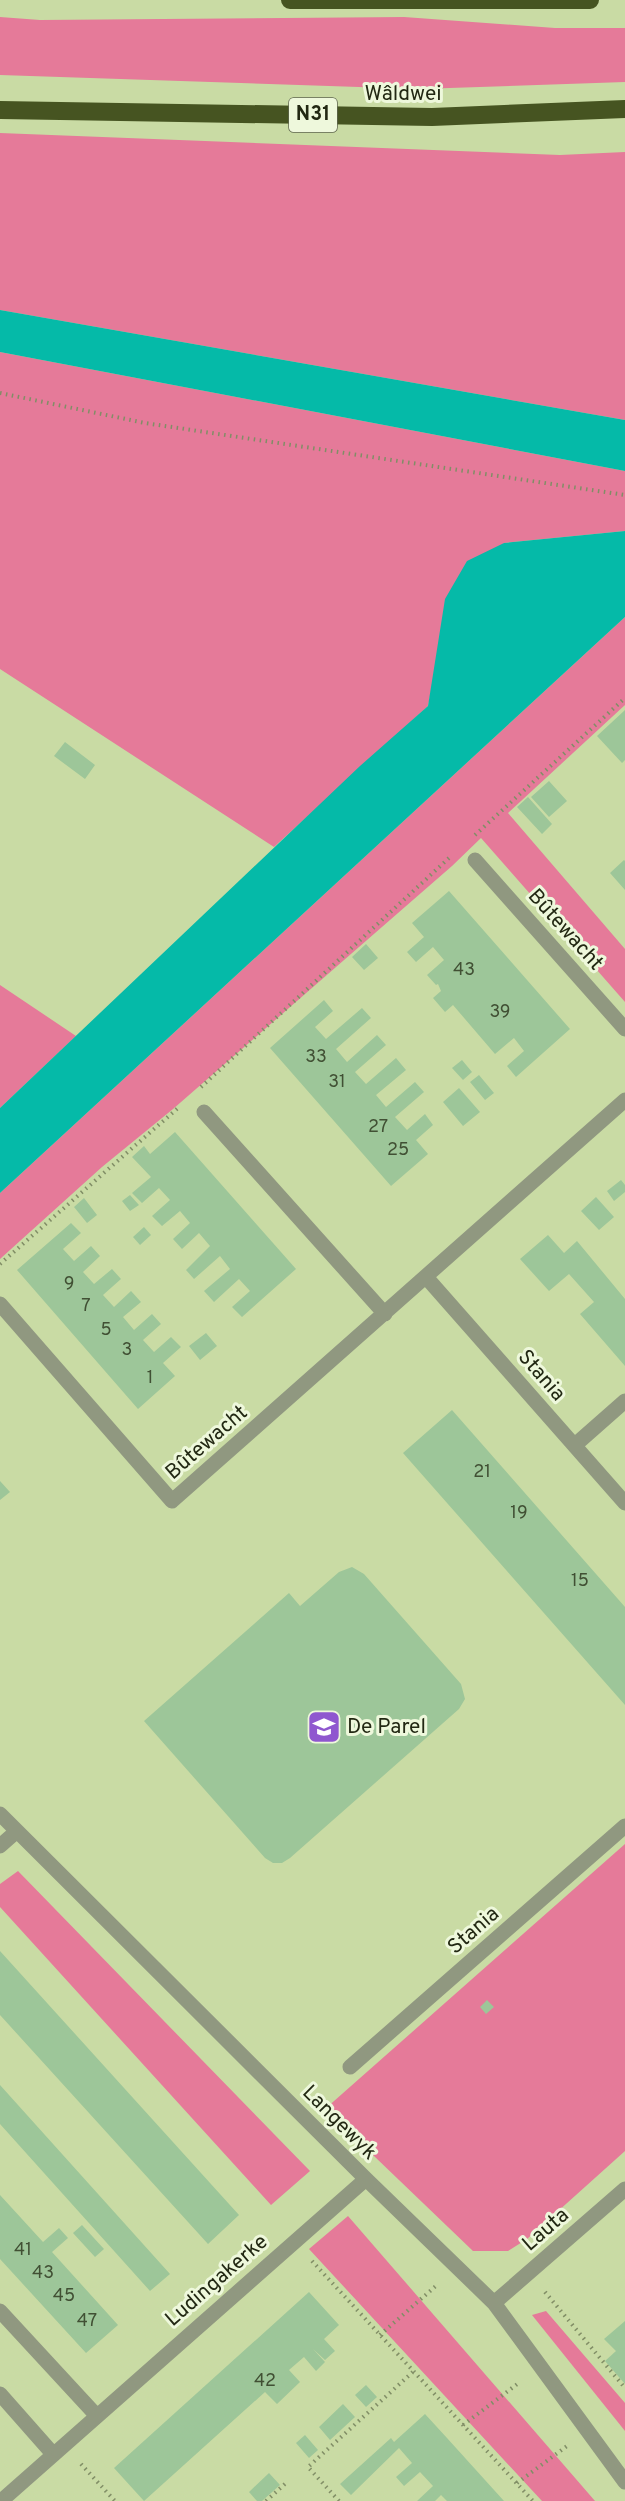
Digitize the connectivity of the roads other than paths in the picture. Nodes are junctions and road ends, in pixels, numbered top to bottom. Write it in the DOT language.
graph roads {
  1 [pos="290,0"];
  2 [pos="590,0"];
  3 [pos="625,109"];
  4 [pos="0,110"];
  5 [pos="475,860"];
  6 [pos="625,1029"];
  7 [pos="625,1100"];
  8 [pos="204,1112"];
  9 [pos="426,1277"];
  10 [pos="0,1304"];
  11 [pos="385,1314"];
  12 [pos="625,1401"];
  13 [pos="574,1445"];
  14 [pos="625,1503"];
  15 [pos="0,1814"];
  16 [pos="625,1826"];
  17 [pos="16,1831"];
  18 [pos="0,1846"];
  19 [pos="350,2067"];
  20 [pos="366,2179"];
  21 [pos="625,2189"];
  22 [pos="495,2303"];
  23 [pos="0,2310"];
  24 [pos="0,2394"];
  25 [pos="96,2415"];
  26 [pos="59,2449"];
  27 [pos="625,2482"];
  28 [pos="1,2501"];
  1 -- 2 [label="highway"];
  3 -- 4 [label="highway, Wâldwei / N31"];
  5 -- 6 [label="street, Bûtewacht"];
  7 -- 9 [label="street, Bûtewacht"];
  8 -- 11 [label="street"];
  9 -- 11 [label="street, Bûtewacht"];
  9 -- 13 [label="street, Stania"];
  10 -- 11 [label="street, Bûtewacht"];
  12 -- 13 [label="street"];
  13 -- 14 [label="street, Stania"];
  15 -- 17 [label="street, Langewyk"];
  16 -- 19 [label="street, Stania"];
  17 -- 18 [label="street"];
  17 -- 20 [label="street, Langewyk"];
  20 -- 22 [label="street, Langewyk"];
  20 -- 25 [label="street, Ludingakerke"];
  21 -- 22 [label="street, Lauta"];
  22 -- 27 [label="street, Langewyk"];
  23 -- 25 [label="street"];
  24 -- 26 [label="street"];
  25 -- 26 [label="street, Ludingakerke"];
  26 -- 28 [label="street, Ludingakerke"];
}
